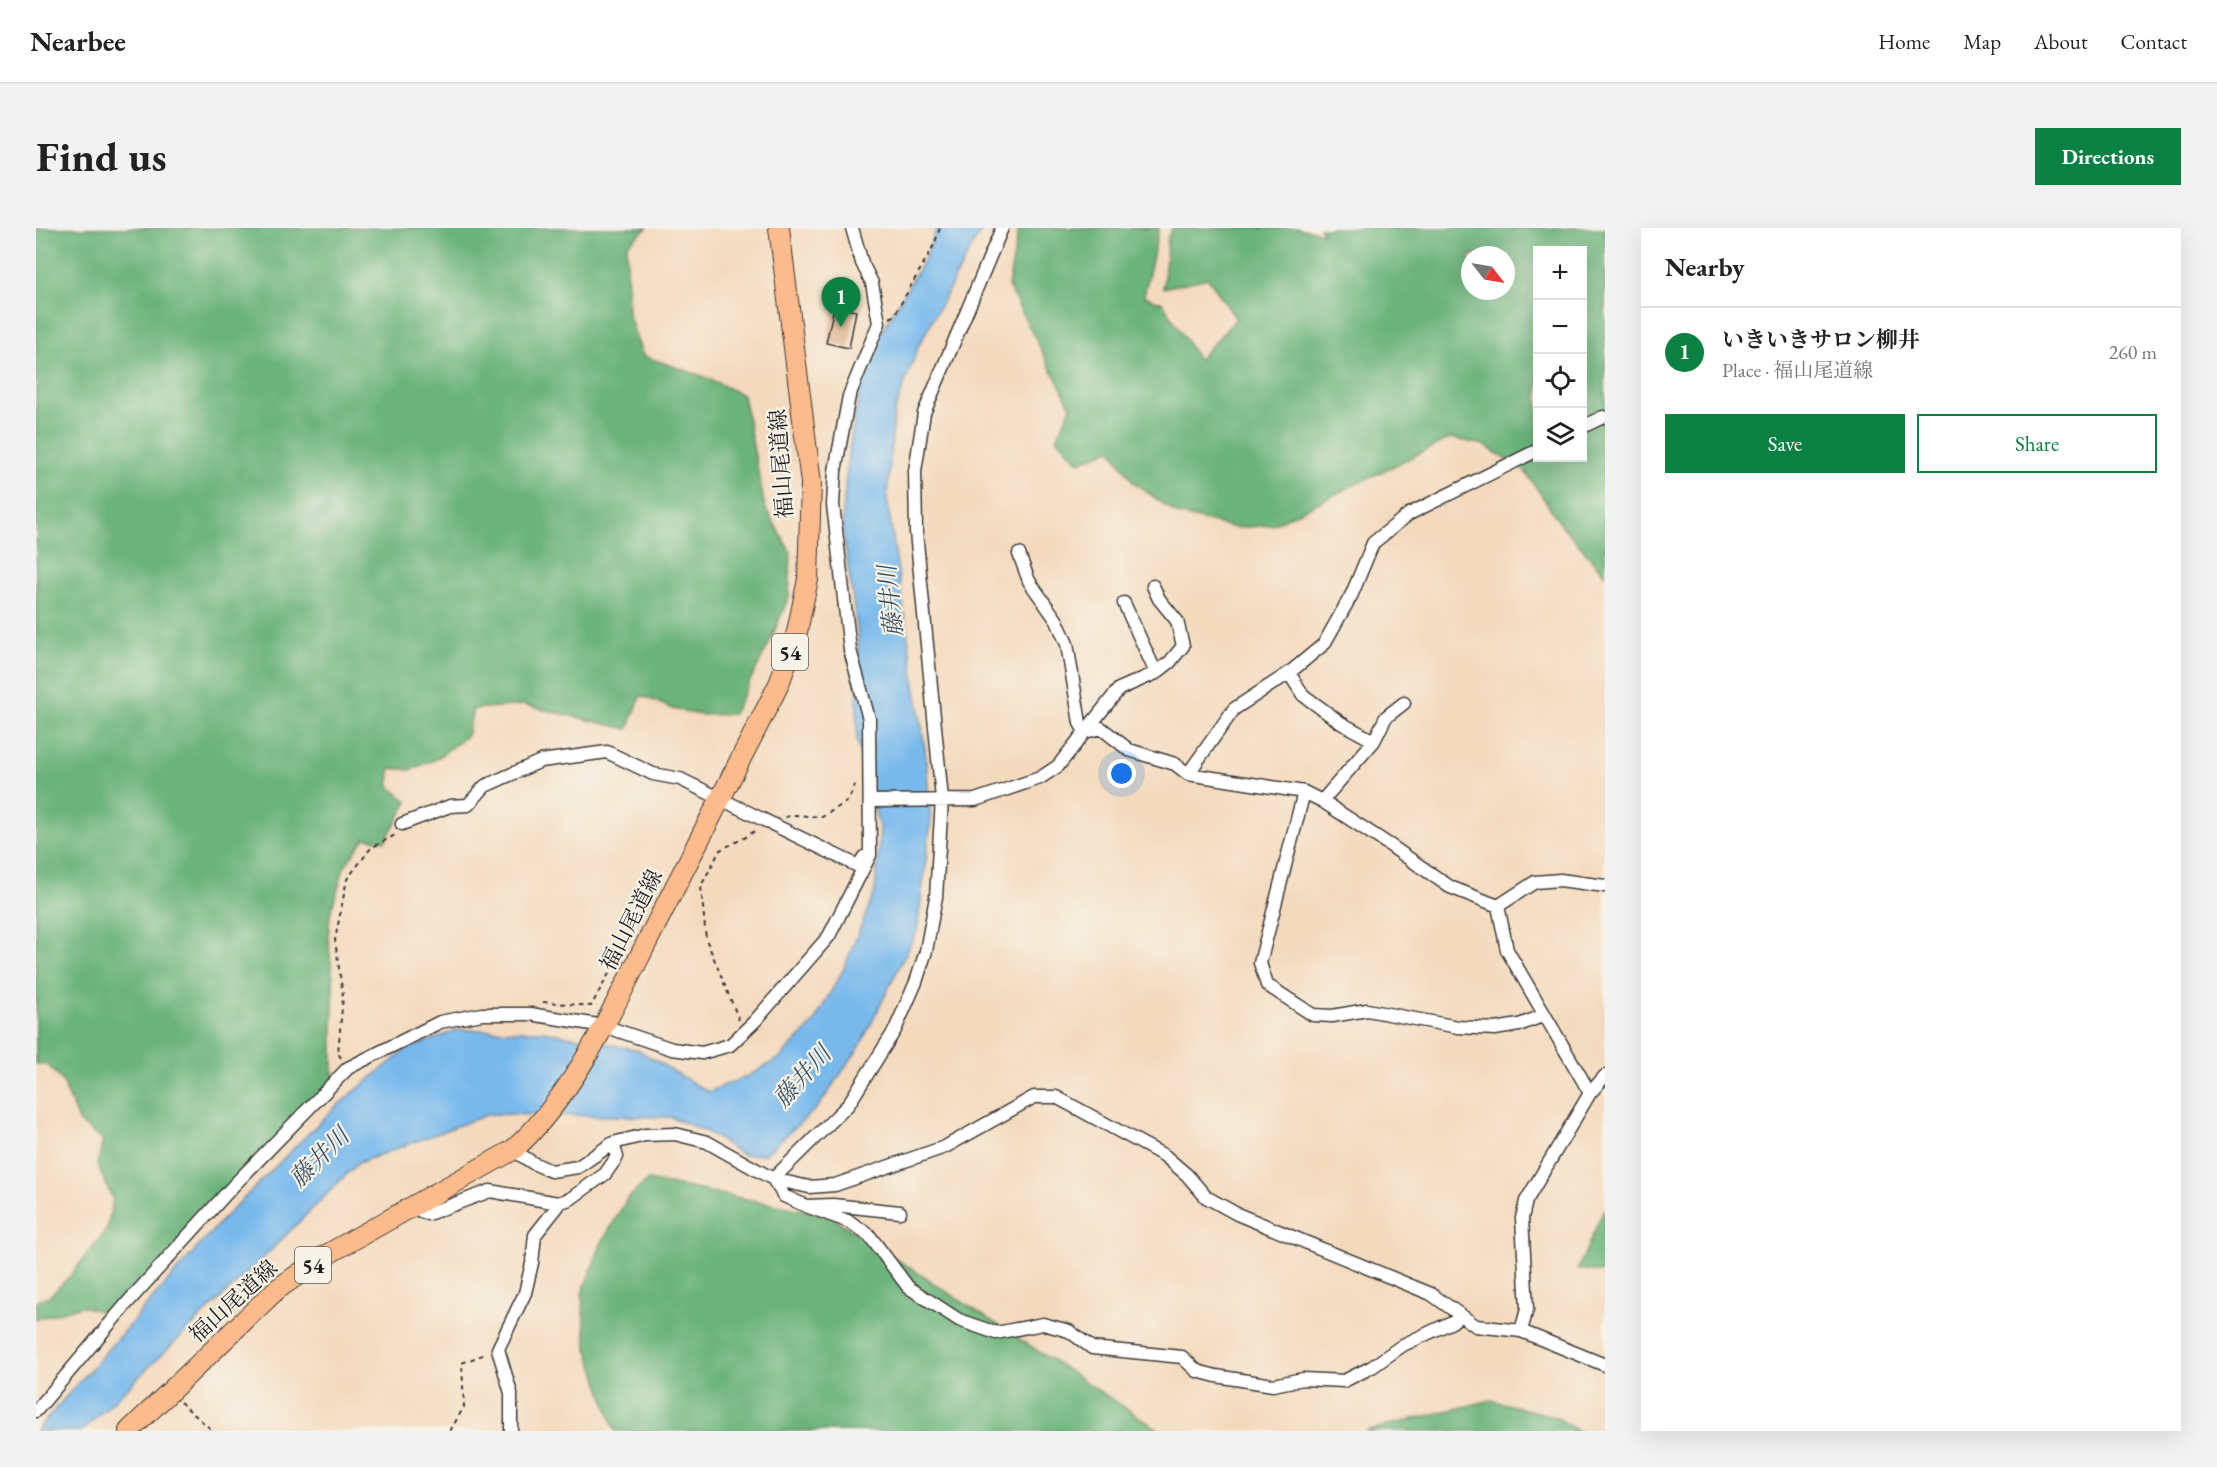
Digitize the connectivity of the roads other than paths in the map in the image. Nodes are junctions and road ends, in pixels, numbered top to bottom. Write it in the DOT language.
graph roads {
  1 [pos="779,228"];
  2 [pos="852,228"];
  3 [pos="1002,228"];
  4 [pos="1604,417"];
  5 [pos="1587,425"];
  6 [pos="1533,452"];
  7 [pos="811,483"];
  8 [pos="833,505"];
  9 [pos="1019,554"];
  10 [pos="1153,586"];
  11 [pos="1124,603"];
  12 [pos="1156,673"];
  13 [pos="1289,673"];
  14 [pos="1404,703"];
  15 [pos="1085,732"];
  16 [pos="1374,741"];
  17 [pos="1188,774"];
  18 [pos="1304,792"];
  19 [pos="721,798"];
  20 [pos="942,799"];
  21 [pos="870,801"];
  22 [pos="1322,801"];
  23 [pos="402,824"];
  24 [pos="870,855"];
  25 [pos="1605,886"];
  26 [pos="1498,906"];
  27 [pos="1545,1015"];
  28 [pos="601,1030"];
  29 [pos="1605,1076"];
  30 [pos="1590,1094"];
  31 [pos="613,1143"];
  32 [pos="519,1144"];
  33 [pos="773,1179"];
  34 [pos="558,1203"];
  35 [pos="806,1206"];
  36 [pos="413,1208"];
  37 [pos="900,1212"];
  38 [pos="1459,1316"];
  39 [pos="1521,1330"];
  40 [pos="1605,1365"];
  41 [pos="36,1411"];
  42 [pos="129,1431"];
  43 [pos="511,1431"];
  1 -- 7 [label="main road, 福山尾道線 / 54"];
  2 -- 8 [label="street"];
  3 -- 20 [label="street"];
  4 -- 5 [label="street"];
  6 -- 13 [label="street"];
  7 -- 8 [label="street"];
  7 -- 19 [label="main road, 福山尾道線 / 54"];
  8 -- 21 [label="street"];
  9 -- 15 [label="street"];
  10 -- 12 [label="street"];
  11 -- 12 [label="street"];
  12 -- 15 [label="street"];
  13 -- 16 [label="street"];
  13 -- 17 [label="street"];
  14 -- 16 [label="street"];
  15 -- 17 [label="street"];
  15 -- 20 [label="street"];
  16 -- 22 [label="street"];
  17 -- 18 [label="street"];
  18 -- 22 [label="street"];
  18 -- 27 [label="street"];
  19 -- 23 [label="street"];
  19 -- 24 [label="street"];
  19 -- 28 [label="main road, 福山尾道線 / 54"];
  20 -- 21 [label="street"];
  20 -- 33 [label="street"];
  21 -- 24 [label="street"];
  22 -- 26 [label="street"];
  24 -- 28 [label="street"];
  25 -- 26 [label="street"];
  26 -- 27 [label="street"];
  27 -- 30 [label="street"];
  28 -- 32 [label="main road, 福山尾道線 / 54"];
  28 -- 41 [label="street"];
  29 -- 30 [label="street"];
  30 -- 39 [label="street"];
  31 -- 32 [label="street"];
  31 -- 33 [label="street"];
  31 -- 34 [label="street"];
  32 -- 36 [label="main road, 福山尾道線 / 54"];
  33 -- 35 [label="street"];
  33 -- 38 [label="street"];
  34 -- 36 [label="street"];
  34 -- 43 [label="street"];
  35 -- 37 [label="street"];
  35 -- 38 [label="street"];
  36 -- 42 [label="main road, 福山尾道線 / 54"];
  38 -- 39 [label="street"];
  39 -- 40 [label="street"];
}
